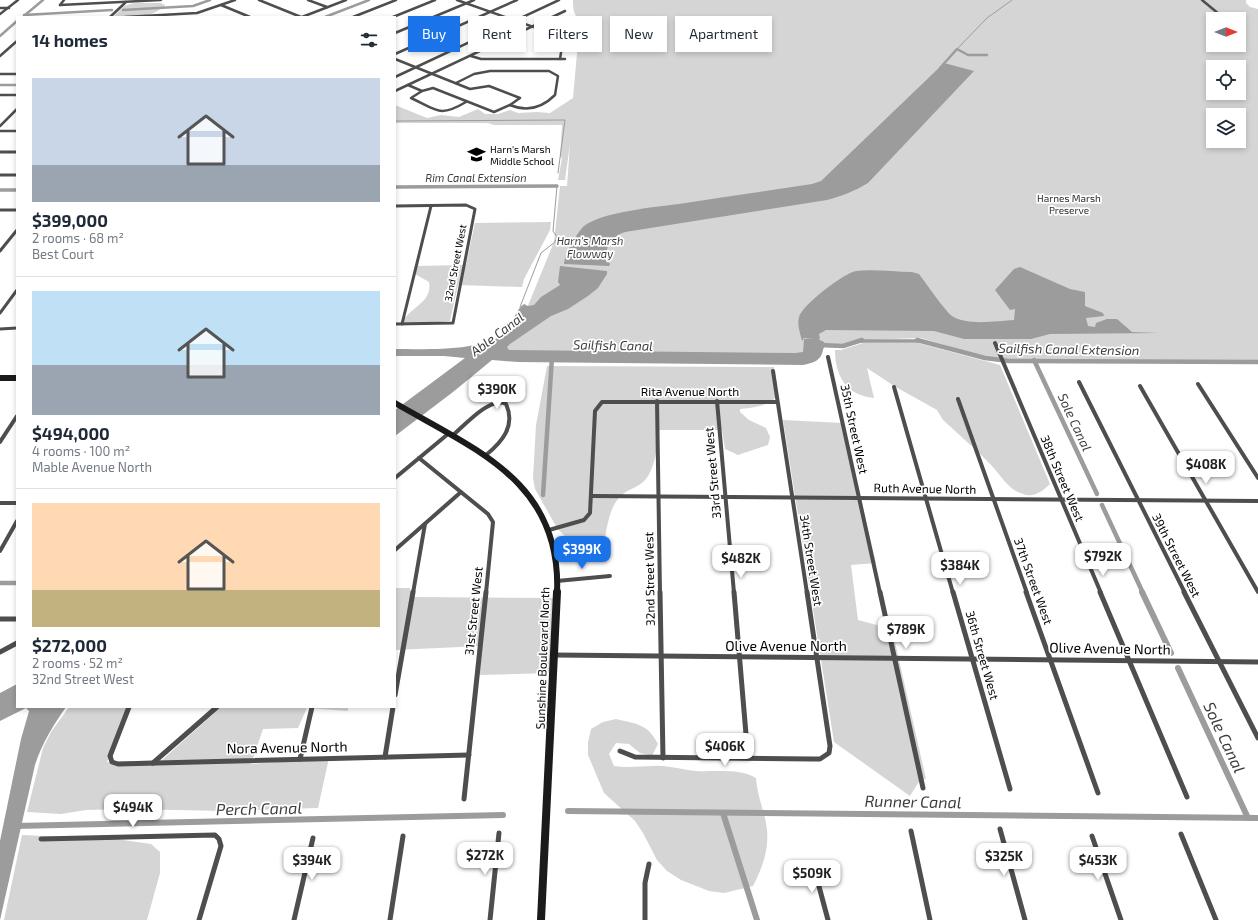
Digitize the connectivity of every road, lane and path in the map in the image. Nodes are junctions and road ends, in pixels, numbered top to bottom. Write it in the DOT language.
graph roads {
  1 [pos="18,0"];
  2 [pos="64,0"];
  3 [pos="95,0"];
  4 [pos="161,0"];
  5 [pos="235,0"];
  6 [pos="259,0"];
  7 [pos="308,0"];
  8 [pos="346,0"];
  9 [pos="396,0"];
  10 [pos="435,0"];
  11 [pos="457,0"];
  12 [pos="474,0"];
  13 [pos="517,0"];
  14 [pos="559,0"];
  15 [pos="1202,0"];
  16 [pos="127,1"];
  17 [pos="466,3"];
  18 [pos="92,4"];
  19 [pos="221,5"];
  20 [pos="327,7"];
  21 [pos="0,8"];
  22 [pos="9,8"];
  23 [pos="564,11"];
  24 [pos="490,12"];
  25 [pos="1217,12"];
  26 [pos="191,13"];
  27 [pos="0,14"];
  28 [pos="111,16"];
  29 [pos="142,16"];
  30 [pos="183,16"];
  31 [pos="196,16"];
  32 [pos="248,16"];
  33 [pos="299,16"];
  34 [pos="304,16"];
  35 [pos="356,16"];
  36 [pos="395,16"];
  37 [pos="502,16"];
  38 [pos="526,16"];
  39 [pos="526,24"];
  40 [pos="532,26"];
  41 [pos="396,33"];
  42 [pos="16,42"];
  43 [pos="468,43"];
  44 [pos="396,54"];
  45 [pos="0,56"];
  46 [pos="471,56"];
  47 [pos="396,59"];
  48 [pos="560,59"];
  49 [pos="565,59"];
  50 [pos="416,67"];
  51 [pos="0,74"];
  52 [pos="16,74"];
  53 [pos="432,74"];
  54 [pos="396,77"];
  55 [pos="456,83"];
  56 [pos="408,85"];
  57 [pos="396,91"];
  58 [pos="422,91"];
  59 [pos="0,95"];
  60 [pos="16,95"];
  61 [pos="466,102"];
  62 [pos="510,105"];
  63 [pos="15,112"];
  64 [pos="0,126"];
  65 [pos="0,131"];
  66 [pos="16,131"];
  67 [pos="0,152"];
  68 [pos="16,152"];
  69 [pos="0,175"];
  70 [pos="16,175"];
  71 [pos="396,206"];
  72 [pos="431,206"];
  73 [pos="0,210"];
  74 [pos="16,210"];
  75 [pos="16,231"];
  76 [pos="0,251"];
  77 [pos="16,291"];
  78 [pos="0,313"];
  79 [pos="396,324"];
  80 [pos="402,324"];
  81 [pos="16,328"];
  82 [pos="0,329"];
  83 [pos="995,343"];
  84 [pos="828,357"];
  85 [pos="773,371"];
  86 [pos="0,378"];
  87 [pos="16,378"];
  88 [pos="1079,382"];
  89 [pos="1198,384"];
  90 [pos="1140,386"];
  91 [pos="894,388"];
  92 [pos="958,399"];
  93 [pos="657,401"];
  94 [pos="717,401"];
  95 [pos="777,402"];
  96 [pos="397,404"];
  97 [pos="16,418"];
  98 [pos="450,435"];
  99 [pos="0,442"];
  100 [pos="486,455"];
  101 [pos="419,458"];
  102 [pos="396,477"];
  103 [pos="1258,478"];
  104 [pos="461,492"];
  105 [pos="592,496"];
  106 [pos="659,496"];
  107 [pos="726,496"];
  108 [pos="792,497"];
  109 [pos="859,497"];
  110 [pos="926,498"];
  111 [pos="993,498"];
  112 [pos="1060,499"];
  113 [pos="1138,500"];
  114 [pos="1205,500"];
  115 [pos="1258,501"];
  116 [pos="0,503"];
  117 [pos="16,503"];
  118 [pos="16,523"];
  119 [pos="425,524"];
  120 [pos="549,530"];
  121 [pos="396,549"];
  122 [pos="0,551"];
  123 [pos="610,576"];
  124 [pos="557,580"];
  125 [pos="1258,592"];
  126 [pos="0,619"];
  127 [pos="16,619"];
  128 [pos="16,644"];
  129 [pos="0,652"];
  130 [pos="554,655"];
  131 [pos="661,656"];
  132 [pos="739,657"];
  133 [pos="817,658"];
  134 [pos="894,658"];
  135 [pos="972,659"];
  136 [pos="1051,660"];
  137 [pos="1129,660"];
  138 [pos="1219,661"];
  139 [pos="1258,662"];
  140 [pos="396,689"];
  141 [pos="129,708"];
  142 [pos="216,708"];
  143 [pos="312,708"];
  144 [pos="393,708"];
  145 [pos="1258,738"];
  146 [pos="620,751"];
  147 [pos="469,755"];
  148 [pos="385,757"];
  149 [pos="663,758"];
  150 [pos="748,758"];
  151 [pos="300,759"];
  152 [pos="153,763"];
  153 [pos="923,788"];
  154 [pos="1010,789"];
  155 [pos="1098,793"];
  156 [pos="1187,797"];
  157 [pos="464,799"];
  158 [pos="1000,830"];
  159 [pos="911,831"];
  160 [pos="498,833"];
  161 [pos="1181,834"];
  162 [pos="403,836"];
  163 [pos="1092,836"];
  164 [pos="313,838"];
  165 [pos="41,839"];
  166 [pos="649,864"];
  167 [pos="813,864"];
  168 [pos="199,920"];
  169 [pos="294,920"];
  170 [pos="390,920"];
  171 [pos="490,920"];
  172 [pos="541,920"];
  173 [pos="645,920"];
  174 [pos="828,920"];
  175 [pos="930,920"];
  176 [pos="1025,920"];
  177 [pos="1121,920"];
  178 [pos="1216,920"];
  1 -- 22 [label="street"];
  2 -- 18 [label="street"];
  3 -- 18 [label="street"];
  4 -- 16 [label="street"];
  5 -- 19 [label="street"];
  6 -- 33 [label="street"];
  7 -- 20 [label="street"];
  8 -- 20 [label="street"];
  9 -- 35 [label="street"];
  10 -- 36 [label="street"];
  11 -- 17 [label="street"];
  12 -- 17 [label="street"];
  13 -- 24 [label="street"];
  14 -- 38 [label="street"];
  15 -- 25 [label="street"];
  16 -- 18 [label="street"];
  16 -- 28 [label="street"];
  17 -- 24 [label="street"];
  17 -- 41 [label="street"];
  19 -- 26 [label="street"];
  19 -- 32 [label="street"];
  20 -- 34 [label="street"];
  21 -- 22 [label="street"];
  22 -- 27 [label="street"];
  23 -- 40 [label="street"];
  24 -- 37 [label="street"];
  24 -- 44 [label="street"];
  26 -- 29 [label="street"];
  26 -- 30 [label="street"];
  26 -- 31 [label="street"];
  39 -- 40 [label="street"];
  40 -- 46 [label="street"];
  40 -- 48 [label="street"];
  42 -- 45 [label="street"];
  43 -- 50 [label="street"];
  46 -- 48 [label="street"];
  46 -- 53 [label="street"];
  47 -- 50 [label="street"];
  48 -- 49 [label="street"];
  50 -- 53 [label="street"];
  50 -- 54 [label="street"];
  51 -- 52 [label="street"];
  53 -- 55 [label="street"];
  53 -- 56 [label="street"];
  55 -- 62 [label="street"];
  55 -- 62 [label="street"];
  56 -- 57 [label="street"];
  56 -- 58 [label="street"];
  58 -- 61 [label="street"];
  58 -- 61 [label="street"];
  59 -- 60 [label="street"];
  61 -- 62 [label="street"];
  63 -- 64 [label="street"];
  65 -- 66 [label="street"];
  67 -- 68 [label="street"];
  69 -- 70 [label="street"];
  71 -- 72 [label="street"];
  72 -- 80 [label="street"];
  72 -- 80 [label="street, 32nd Street West"];
  73 -- 74 [label="street"];
  75 -- 76 [label="street"];
  77 -- 78 [label="street"];
  79 -- 80 [label="street"];
  81 -- 82 [label="street"];
  83 -- 112 [label="street, 38th Street West"];
  84 -- 109 [label="street, 35th Street West"];
  85 -- 95 [label="street, 34th Street West"];
  86 -- 87 [label="street"];
  88 -- 113 [label="street, 39th Street West"];
  89 -- 103 [label="street"];
  90 -- 114 [label="street"];
  91 -- 110 [label="street, 36th Street West"];
  92 -- 111 [label="street, 37th Street West"];
  93 -- 94 [label="street, Rita Avenue North"];
  93 -- 105 [label="street, Rita Avenue North"];
  93 -- 106 [label="street, 32nd Street West"];
  94 -- 95 [label="street, Rita Avenue North"];
  94 -- 107 [label="street, 33rd Street West"];
  95 -- 108 [label="street, 34th Street West"];
  96 -- 98 [label="street, Sunshine Boulevard North"];
  97 -- 99 [label="street"];
  98 -- 100 [label="street, Sunshine Boulevard North"];
  98 -- 100 [label="street"];
  98 -- 101 [label="street"];
  100 -- 120 [label="street, Sunshine Boulevard North"];
  101 -- 102 [label="street"];
  101 -- 104 [label="street, 31st Street West"];
  104 -- 119 [label="street"];
  104 -- 147 [label="street, 31st Street West"];
  105 -- 106 [label="street, Ruth Avenue North"];
  105 -- 120 [label="street"];
  106 -- 107 [label="street, Ruth Avenue North"];
  106 -- 131 [label="street, 32nd Street West"];
  107 -- 108 [label="street, Ruth Avenue North"];
  107 -- 132 [label="street, 33rd Street West"];
  108 -- 109 [label="street, Ruth Avenue North"];
  108 -- 133 [label="street, 34th Street West"];
  109 -- 110 [label="street, Ruth Avenue North"];
  109 -- 134 [label="street, 35th Street West"];
  110 -- 111 [label="street, Ruth Avenue North"];
  110 -- 135 [label="street, 36th Street West"];
  111 -- 112 [label="street, Ruth Avenue North"];
  111 -- 136 [label="street, 37th Street West"];
  112 -- 113 [label="street, Ruth Avenue North"];
  112 -- 137 [label="street, 38th Street West"];
  113 -- 114 [label="street, Ruth Avenue North"];
  113 -- 138 [label="street, 39th Street West"];
  114 -- 115 [label="street, Ruth Avenue North"];
  114 -- 125 [label="street"];
  116 -- 117 [label="street"];
  118 -- 122 [label="street"];
  119 -- 121 [label="street"];
  119 -- 140 [label="street"];
  120 -- 124 [label="street, Sunshine Boulevard North"];
  123 -- 124 [label="street"];
  124 -- 130 [label="street, Sunshine Boulevard North"];
  126 -- 127 [label="street"];
  128 -- 129 [label="street"];
  130 -- 131 [label="street, Olive Avenue North"];
  130 -- 172 [label="street, Sunshine Boulevard North"];
  131 -- 132 [label="street, Olive Avenue North"];
  131 -- 149 [label="street, 32nd Street West"];
  132 -- 133 [label="street, Olive Avenue North"];
  132 -- 150 [label="street, 33rd Street West"];
  133 -- 134 [label="street, Olive Avenue North"];
  133 -- 150 [label="street, 34th Street West"];
  134 -- 135 [label="street, Olive Avenue North"];
  134 -- 153 [label="street, 35th Street West"];
  135 -- 136 [label="street, Olive Avenue North"];
  135 -- 154 [label="street, 36th Street West"];
  136 -- 137 [label="street, Olive Avenue North"];
  136 -- 155 [label="street, 37th Street West"];
  137 -- 138 [label="street, Olive Avenue North"];
  137 -- 156 [label="street, 38th Street West"];
  138 -- 139 [label="street, Olive Avenue North"];
  138 -- 145 [label="street, 39th Street West"];
  141 -- 152 [label="street, Nora Avenue North"];
  142 -- 152 [label="street"];
  143 -- 151 [label="street"];
  144 -- 148 [label="street"];
  146 -- 149 [label="street"];
  147 -- 148 [label="street, Nora Avenue North"];
  147 -- 157 [label="street, 31st Street West"];
  148 -- 151 [label="street, Nora Avenue North"];
  149 -- 150 [label="street"];
  151 -- 152 [label="street, Nora Avenue North"];
  158 -- 176 [label="street"];
  159 -- 175 [label="street"];
  160 -- 171 [label="street"];
  161 -- 178 [label="street"];
  162 -- 170 [label="street"];
  163 -- 177 [label="street"];
  164 -- 169 [label="street"];
  165 -- 168 [label="street"];
  166 -- 173 [label="street"];
  167 -- 174 [label="street"];
}
